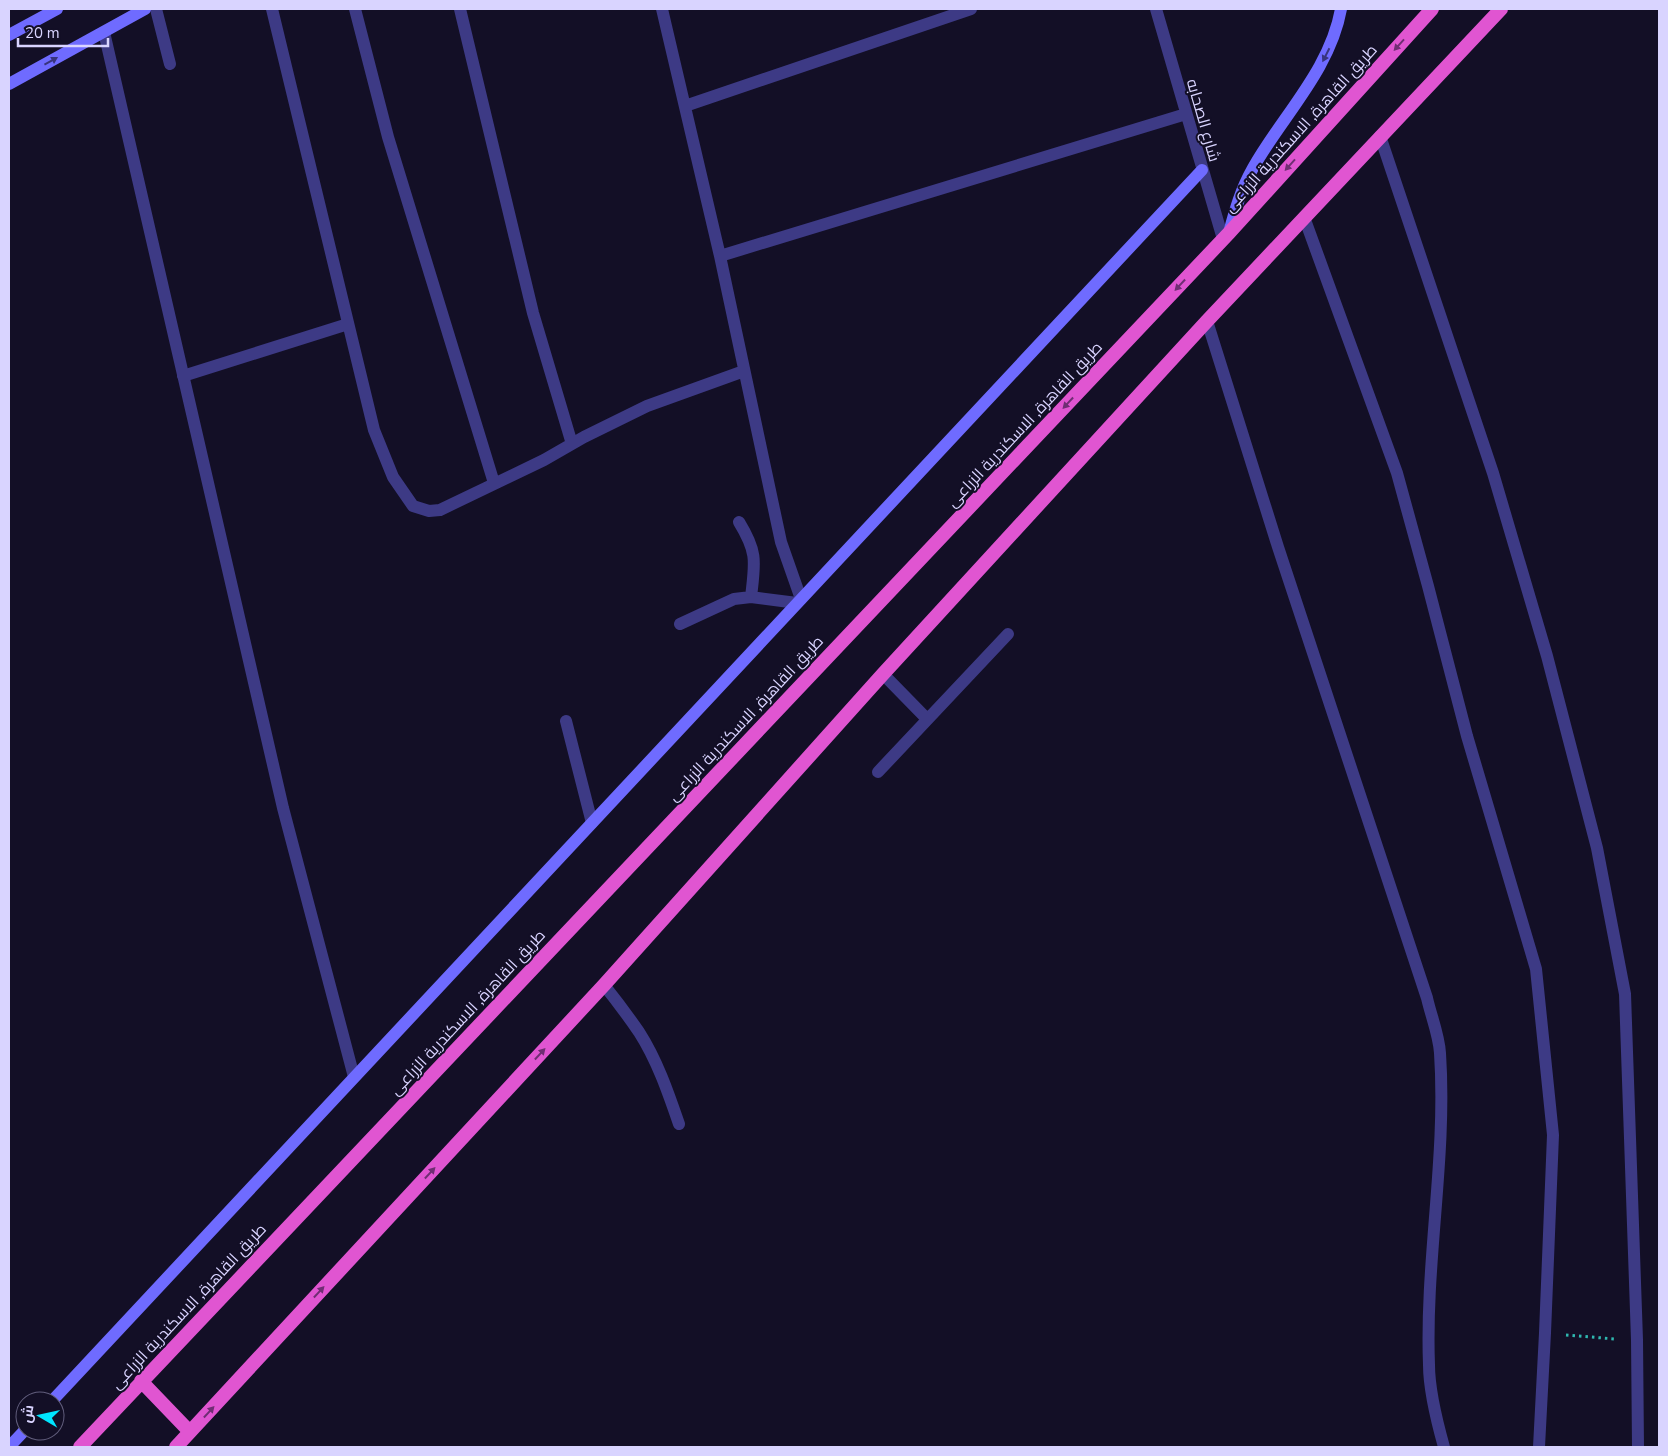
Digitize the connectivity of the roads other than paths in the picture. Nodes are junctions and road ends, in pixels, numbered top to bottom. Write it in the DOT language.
graph roads {
  1 [pos="57,9"];
  2 [pos="145,9"];
  3 [pos="156,9"];
  4 [pos="272,9"];
  5 [pos="355,9"];
  6 [pos="460,9"];
  7 [pos="662,9"];
  8 [pos="971,9"];
  9 [pos="1156,9"];
  10 [pos="1341,9"];
  11 [pos="1432,9"];
  12 [pos="1501,9"];
  13 [pos="104,32"];
  14 [pos="9,34"];
  15 [pos="170,64"];
  16 [pos="9,84"];
  17 [pos="685,106"];
  18 [pos="1186,114"];
  19 [pos="1380,136"];
  20 [pos="1202,170"];
  21 [pos="1304,217"];
  22 [pos="1226,236"];
  23 [pos="720,256"];
  24 [pos="1207,321"];
  25 [pos="348,324"];
  26 [pos="744,371"];
  27 [pos="183,376"];
  28 [pos="572,444"];
  29 [pos="494,483"];
  30 [pos="738,522"];
  31 [pos="751,597"];
  32 [pos="799,601"];
  33 [pos="680,624"];
  34 [pos="1008,634"];
  35 [pos="883,674"];
  36 [pos="928,719"];
  37 [pos="566,721"];
  38 [pos="878,772"];
  39 [pos="592,823"];
  40 [pos="604,985"];
  41 [pos="354,1077"];
  42 [pos="679,1124"];
  43 [pos="142,1381"];
  44 [pos="61,1391"];
  45 [pos="190,1432"];
  46 [pos="80,1447"];
  47 [pos="176,1447"];
  48 [pos="1444,1447"];
  49 [pos="1539,1447"];
  50 [pos="1638,1447"];
  1 -- 14 [label="main road"];
  2 -- 13 [label="main road"];
  3 -- 15 [label="street"];
  4 -- 25 [label="street"];
  5 -- 29 [label="street"];
  6 -- 28 [label="street"];
  7 -- 17 [label="street"];
  8 -- 17 [label="street"];
  9 -- 18 [label="street, شارع الصحابه"];
  10 -- 22 [label="main road, one-way"];
  11 -- 22 [label="highway, طريق القاهرة, الاسكندرية الزراعى, one-way"];
  12 -- 19 [label="highway"];
  16 -- 13 [label="main road, one-way"];
  13 -- 27 [label="street"];
  17 -- 23 [label="street"];
  18 -- 20 [label="street, شارع الصحابه"];
  18 -- 23 [label="street"];
  19 -- 21 [label="highway"];
  19 -- 50 [label="street"];
  20 -- 22 [label="street, شارع الصحابه"];
  20 -- 32 [label="main road"];
  21 -- 24 [label="highway"];
  21 -- 49 [label="street"];
  22 -- 43 [label="highway, طريق القاهرة, الاسكندرية الزراعى, one-way"];
  23 -- 26 [label="street"];
  24 -- 35 [label="highway"];
  24 -- 48 [label="street"];
  25 -- 27 [label="street"];
  25 -- 29 [label="street"];
  26 -- 28 [label="street"];
  26 -- 32 [label="street"];
  27 -- 41 [label="street"];
  28 -- 29 [label="street"];
  30 -- 31 [label="street"];
  31 -- 32 [label="street"];
  31 -- 33 [label="street"];
  32 -- 39 [label="main road"];
  34 -- 36 [label="street"];
  35 -- 36 [label="street"];
  35 -- 40 [label="highway"];
  36 -- 38 [label="street"];
  37 -- 39 [label="street"];
  39 -- 41 [label="main road"];
  40 -- 42 [label="street"];
  45 -- 40 [label="highway, one-way"];
  41 -- 44 [label="main road"];
  43 -- 45 [label="highway"];
  43 -- 46 [label="highway, طريق القاهرة, الاسكندرية الزراعى"];
  45 -- 47 [label="highway"];
}
